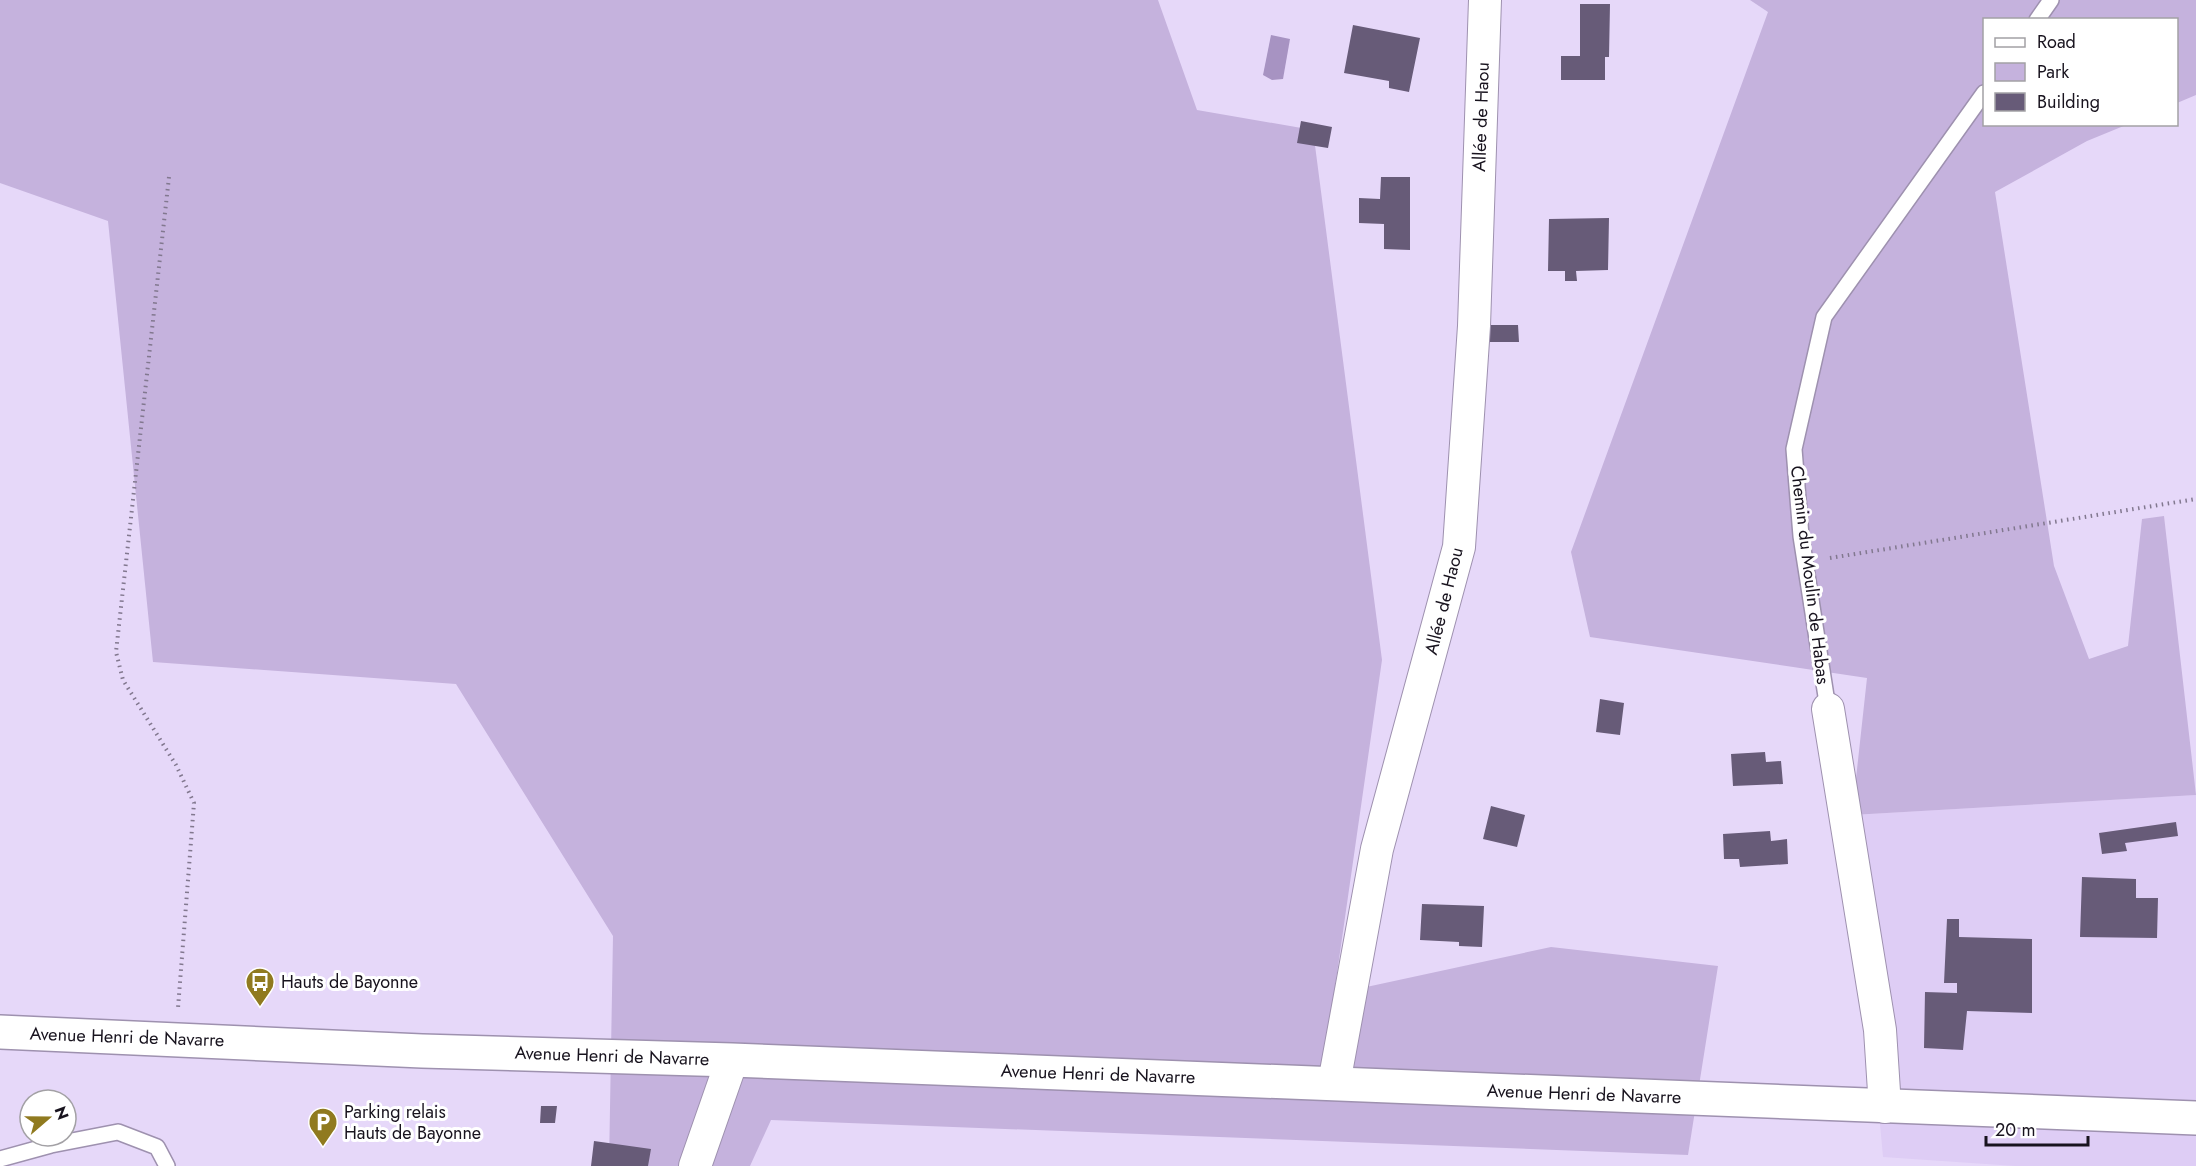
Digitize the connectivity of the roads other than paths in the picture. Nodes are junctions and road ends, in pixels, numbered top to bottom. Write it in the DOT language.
graph roads {
  1 [pos="1485,0"];
  2 [pos="2051,0"];
  3 [pos="2038,18"];
  4 [pos="1983,94"];
  5 [pos="1828,709"];
  6 [pos="0,1032"];
  7 [pos="732,1060"];
  8 [pos="1334,1083"];
  9 [pos="1885,1107"];
  10 [pos="2196,1118"];
  11 [pos="0,1159"];
  12 [pos="167,1166"];
  13 [pos="695,1166"];
  1 -- 8 [label="street, Allée de Haou"];
  2 -- 3 [label="lane"];
  4 -- 5 [label="lane, Chemin du Moulin de Habas"];
  5 -- 9 [label="street, Chemin du Moulin de Habas"];
  6 -- 7 [label="main road, Avenue Henri de Navarre"];
  7 -- 8 [label="main road, Avenue Henri de Navarre"];
  7 -- 13 [label="street"];
  8 -- 9 [label="main road, Avenue Henri de Navarre"];
  9 -- 10 [label="main road, Avenue Henri de Navarre"];
  11 -- 12 [label="lane"];
}
